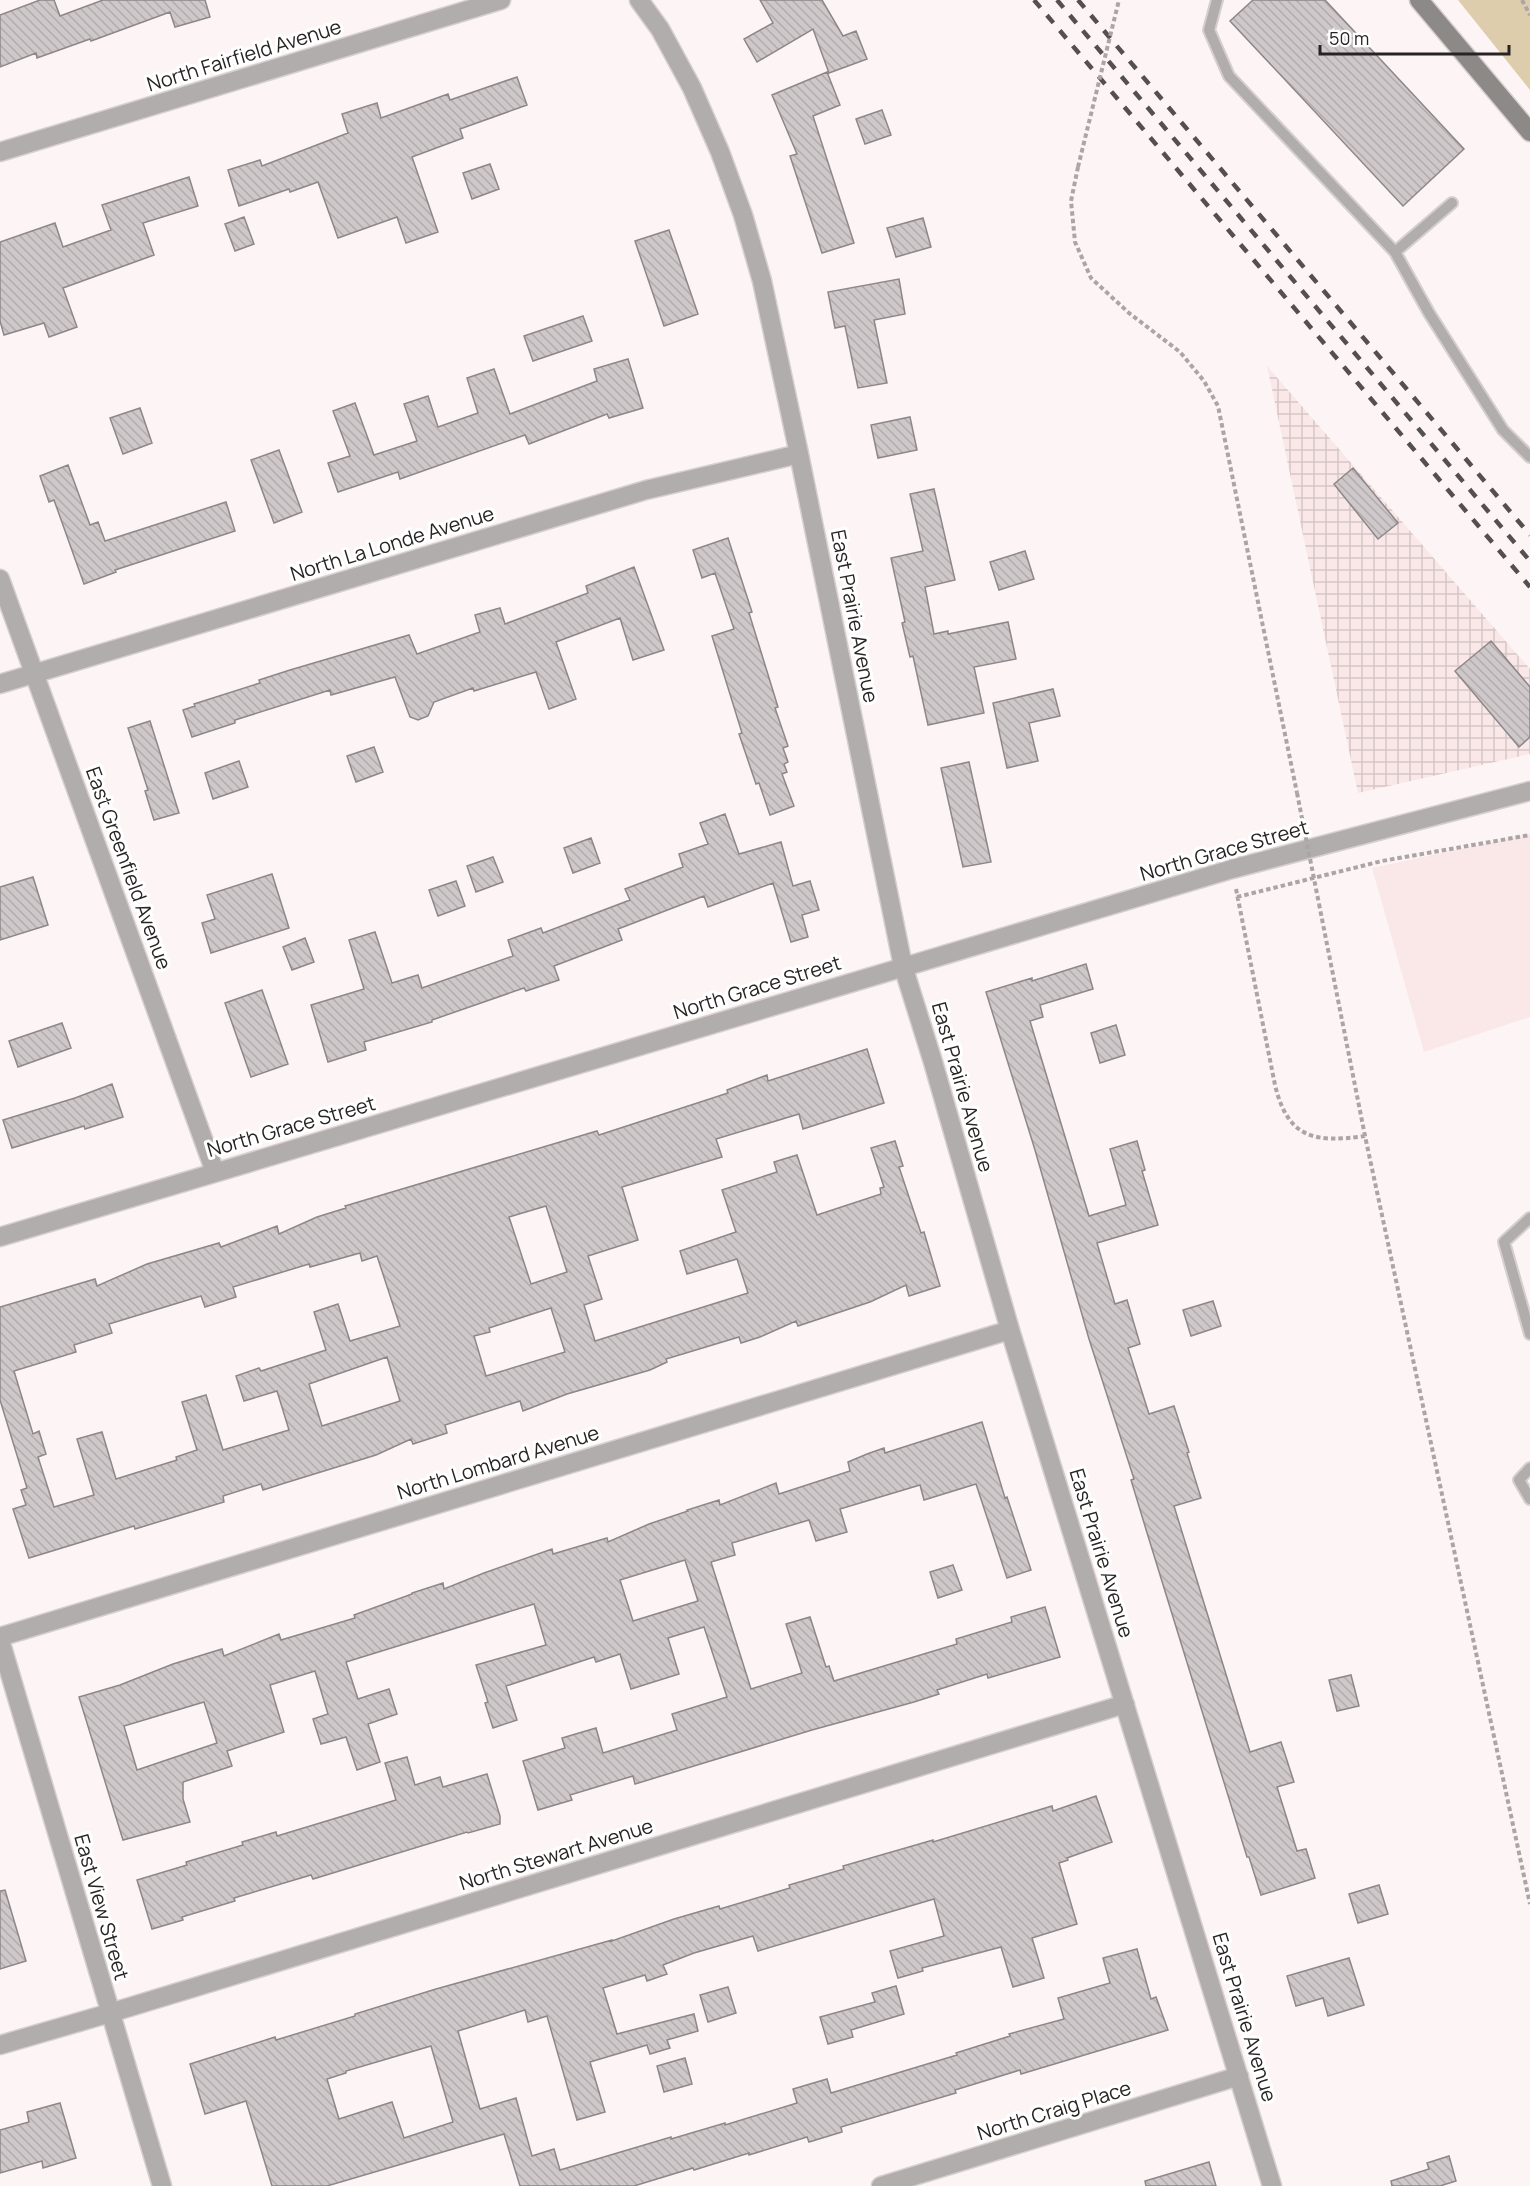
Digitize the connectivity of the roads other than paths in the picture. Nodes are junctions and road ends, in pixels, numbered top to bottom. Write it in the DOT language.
graph roads {
  1 [pos="501,0"];
  2 [pos="639,0"];
  3 [pos="1217,0"];
  4 [pos="1419,0"];
  5 [pos="1530,132"];
  6 [pos="0,152"];
  7 [pos="1452,203"];
  8 [pos="1395,252"];
  9 [pos="800,454"];
  10 [pos="1530,457"];
  11 [pos="0,579"];
  12 [pos="35,674"];
  13 [pos="0,684"];
  14 [pos="1530,791"];
  15 [pos="903,966"];
  16 [pos="215,1172"];
  17 [pos="1530,1218"];
  18 [pos="0,1237"];
  19 [pos="1010,1330"];
  20 [pos="1530,1334"];
  21 [pos="1530,1468"];
  22 [pos="1530,1499"];
  23 [pos="0,1639"];
  24 [pos="1125,1704"];
  25 [pos="110,2013"];
  26 [pos="0,2045"];
  27 [pos="1239,2076"];
  28 [pos="162,2186"];
  29 [pos="881,2186"];
  30 [pos="1272,2186"];
  1 -- 6 [label="street, North Fairfield Avenue"];
  2 -- 9 [label="street, East Prairie Avenue"];
  3 -- 8 [label="lane"];
  4 -- 5 [label="main road"];
  7 -- 8 [label="lane"];
  8 -- 10 [label="lane"];
  9 -- 12 [label="street, North La Londe Avenue"];
  9 -- 15 [label="street, East Prairie Avenue"];
  11 -- 12 [label="street, East Greenfield Avenue"];
  12 -- 13 [label="street, North La Londe Avenue"];
  12 -- 16 [label="street, East Greenfield Avenue"];
  14 -- 15 [label="street, North Grace Street"];
  15 -- 16 [label="street, North Grace Street"];
  15 -- 19 [label="street, East Prairie Avenue"];
  16 -- 18 [label="street, North Grace Street"];
  17 -- 20 [label="lane"];
  19 -- 23 [label="street, North Lombard Avenue"];
  19 -- 24 [label="street, East Prairie Avenue"];
  21 -- 22 [label="lane"];
  23 -- 25 [label="street, East View Street"];
  24 -- 25 [label="street, North Stewart Avenue"];
  24 -- 27 [label="street, East Prairie Avenue"];
  25 -- 26 [label="street, North Stewart Avenue"];
  25 -- 28 [label="street, East View Street"];
  27 -- 29 [label="street, North Craig Place"];
  27 -- 30 [label="street, East Prairie Avenue"];
}
